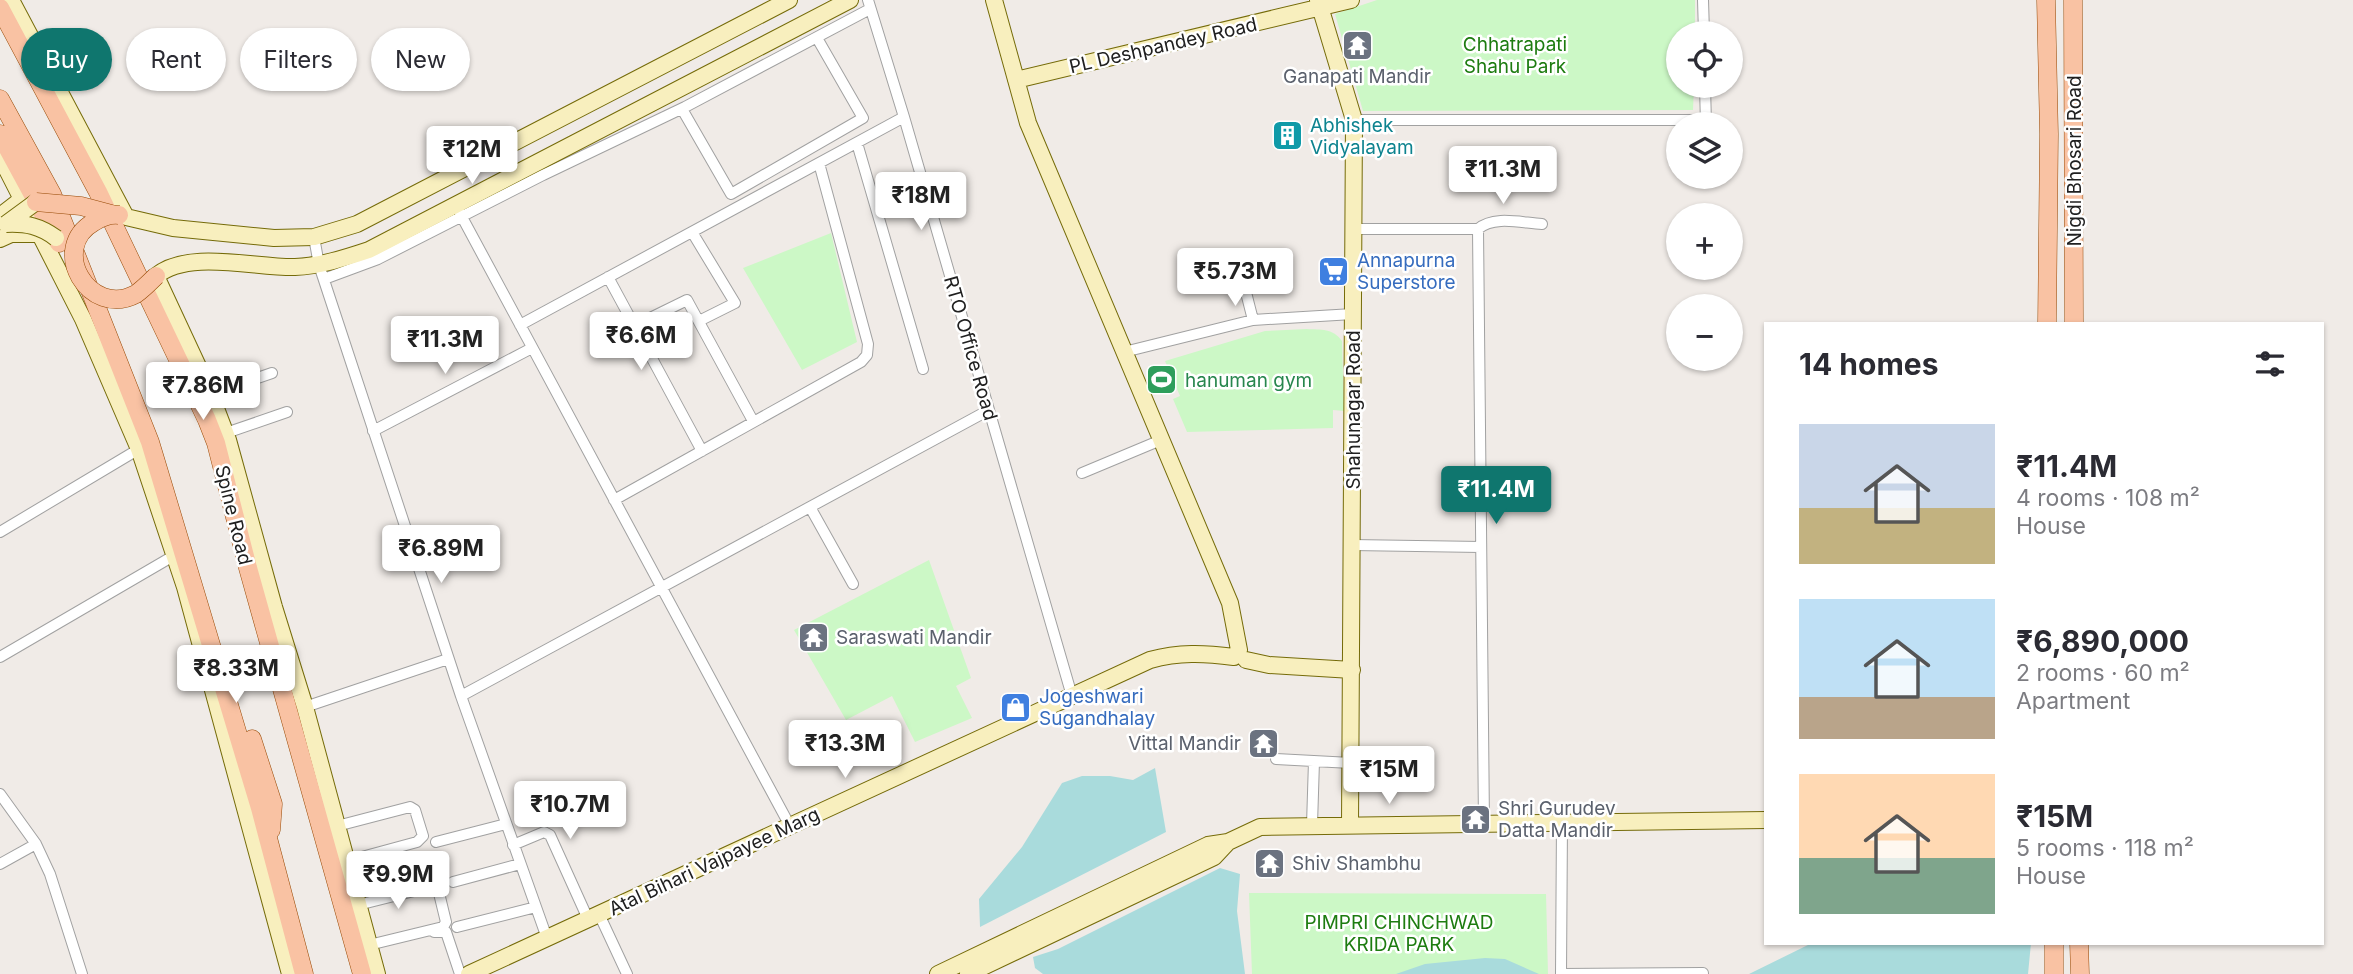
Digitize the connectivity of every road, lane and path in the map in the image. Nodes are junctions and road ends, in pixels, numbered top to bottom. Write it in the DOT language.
graph roads {
  1 [pos="11,0"];
  2 [pos="789,0"];
  3 [pos="850,0"];
  4 [pos="994,0"];
  5 [pos="1351,0"];
  6 [pos="1703,0"];
  7 [pos="2046,0"];
  8 [pos="2074,3"];
  9 [pos="1319,4"];
  10 [pos="869,5"];
  11 [pos="0,8"];
  12 [pos="1704,21"];
  13 [pos="817,38"];
  14 [pos="1016,80"];
  15 [pos="0,99"];
  16 [pos="682,108"];
  17 [pos="904,117"];
  18 [pos="1354,120"];
  19 [pos="1666,122"];
  20 [pos="0,134"];
  21 [pos="857,143"];
  22 [pos="0,156"];
  23 [pos="819,163"];
  24 [pos="29,200"];
  25 [pos="458,211"];
  26 [pos="119,215"];
  27 [pos="1542,223"];
  28 [pos="1,226"];
  29 [pos="1353,229"];
  30 [pos="1478,229"];
  31 [pos="692,232"];
  32 [pos="48,236"];
  33 [pos="314,237"];
  34 [pos="1237,257"];
  35 [pos="321,272"];
  36 [pos="76,273"];
  37 [pos="156,276"];
  38 [pos="608,277"];
  39 [pos="97,295"];
  40 [pos="1353,314"];
  41 [pos="1253,320"];
  42 [pos="699,321"];
  43 [pos="2047,322"];
  44 [pos="2074,322"];
  45 [pos="520,325"];
  46 [pos="634,326"];
  47 [pos="532,348"];
  48 [pos="1125,352"];
  49 [pos="923,369"];
  50 [pos="272,373"];
  51 [pos="211,394"];
  52 [pos="989,410"];
  53 [pos="287,412"];
  54 [pos="753,421"];
  55 [pos="373,431"];
  56 [pos="226,433"];
  57 [pos="1161,440"];
  58 [pos="145,446"];
  59 [pos="702,451"];
  60 [pos="1082,473"];
  61 [pos="614,500"];
  62 [pos="810,507"];
  63 [pos="0,532"];
  64 [pos="1352,545"];
  65 [pos="1481,547"];
  66 [pos="175,555"];
  67 [pos="853,584"];
  68 [pos="662,587"];
  69 [pos="1240,656"];
  70 [pos="0,657"];
  71 [pos="448,659"];
  72 [pos="1352,670"];
  73 [pos="461,696"];
  74 [pos="1072,696"];
  75 [pos="305,707"];
  76 [pos="1276,759"];
  77 [pos="1314,761"];
  78 [pos="1351,762"];
  79 [pos="0,794"];
  80 [pos="1764,820"];
  81 [pos="1562,822"];
  82 [pos="506,824"];
  83 [pos="1484,824"];
  84 [pos="1312,825"];
  85 [pos="1350,825"];
  86 [pos="337,826"];
  87 [pos="790,826"];
  88 [pos="436,842"];
  89 [pos="1228,842"];
  90 [pos="36,844"];
  91 [pos="513,845"];
  92 [pos="270,847"];
  93 [pos="346,861"];
  94 [pos="0,864"];
  95 [pos="520,864"];
  96 [pos="453,882"];
  97 [pos="534,903"];
  98 [pos="358,905"];
  99 [pos="594,916"];
  100 [pos="460,923"];
  101 [pos="547,938"];
  102 [pos="2054,945"];
  103 [pos="2079,945"];
  104 [pos="370,948"];
  105 [pos="1703,973"];
  106 [pos="82,974"];
  107 [pos="290,974"];
  108 [pos="304,974"];
  109 [pos="362,974"];
  110 [pos="377,974"];
  111 [pos="460,974"];
  112 [pos="469,974"];
  113 [pos="626,974"];
  114 [pos="938,974"];
  115 [pos="968,974"];
  116 [pos="1561,974"];
  117 [pos="2054,974"];
  118 [pos="2080,974"];
  1 -- 26 [label="street"];
  2 -- 33 [label="street"];
  3 -- 25 [label="street"];
  4 -- 14 [label="street"];
  5 -- 9 [label="street, PL Deshpandey Road"];
  6 -- 12 [label="street"];
  7 -- 43 [label="main road, Nigdi Bhosari Road"];
  8 -- 44 [label="main road, Nigdi Bhosari Road"];
  9 -- 14 [label="street, PL Deshpandey Road"];
  9 -- 18 [label="street, Shahunagar Road"];
  10 -- 13 [label="street"];
  10 -- 17 [label="street, RTO Office Road"];
  11 -- 109 [label="main road, Spine Road"];
  13 -- 16 [label="street"];
  13 -- 16 [label="street"];
  14 -- 48 [label="street"];
  15 -- 58 [label="main road"];
  16 -- 25 [label="street"];
  17 -- 21 [label="street"];
  17 -- 52 [label="street, RTO Office Road"];
  18 -- 19 [label="street"];
  18 -- 29 [label="street, Shahunagar Road"];
  20 -- 24 [label="main road"];
  21 -- 23 [label="street"];
  21 -- 49 [label="street"];
  22 -- 24 [label="street"];
  23 -- 31 [label="street"];
  23 -- 54 [label="street"];
  24 -- 26 [label="main road, bridge"];
  24 -- 28 [label="street, bridge"];
  24 -- 32 [label="main road"];
  25 -- 35 [label="street"];
  25 -- 45 [label="street"];
  26 -- 33 [label="street"];
  26 -- 36 [label="main road, bridge"];
  27 -- 30 [label="street"];
  28 -- 32 [label="street, bridge"];
  29 -- 30 [label="street"];
  29 -- 40 [label="street, Shahunagar Road"];
  30 -- 65 [label="street"];
  31 -- 38 [label="street"];
  31 -- 42 [label="street"];
  32 -- 36 [label="main road, bridge"];
  32 -- 58 [label="street"];
  33 -- 35 [label="street"];
  34 -- 41 [label="street"];
  35 -- 37 [label="street"];
  35 -- 55 [label="street"];
  36 -- 39 [label="main road, bridge"];
  37 -- 39 [label="main road, bridge"];
  37 -- 51 [label="street, Spine Road"];
  38 -- 45 [label="street"];
  38 -- 46 [label="street"];
  39 -- 92 [label="main road"];
  40 -- 41 [label="street"];
  40 -- 64 [label="street, Shahunagar Road"];
  41 -- 48 [label="street"];
  42 -- 46 [label="street"];
  42 -- 54 [label="street"];
  45 -- 47 [label="street"];
  46 -- 59 [label="street"];
  47 -- 55 [label="street"];
  47 -- 61 [label="street"];
  48 -- 57 [label="street"];
  50 -- 51 [label="street"];
  51 -- 56 [label="street, Spine Road"];
  52 -- 62 [label="street"];
  52 -- 74 [label="street, RTO Office Road"];
  53 -- 56 [label="street"];
  54 -- 59 [label="street"];
  55 -- 71 [label="street"];
  56 -- 75 [label="street, Spine Road"];
  57 -- 60 [label="street"];
  57 -- 69 [label="street"];
  58 -- 63 [label="street"];
  58 -- 66 [label="street"];
  58 -- 92 [label="main road"];
  59 -- 61 [label="street"];
  61 -- 68 [label="street"];
  62 -- 67 [label="street"];
  62 -- 68 [label="street"];
  64 -- 65 [label="street"];
  64 -- 72 [label="street, Shahunagar Road"];
  65 -- 83 [label="street"];
  66 -- 70 [label="street"];
  66 -- 107 [label="street"];
  68 -- 73 [label="street"];
  68 -- 87 [label="street"];
  69 -- 72 [label="street, Atal Bihari Vajpayee Marg"];
  69 -- 74 [label="street, Atal Bihari Vajpayee Marg"];
  71 -- 73 [label="street"];
  71 -- 75 [label="street"];
  72 -- 78 [label="street, Shahunagar Road"];
  73 -- 82 [label="street"];
  74 -- 87 [label="street, Atal Bihari Vajpayee Marg"];
  75 -- 86 [label="street, Spine Road"];
  76 -- 77 [label="street"];
  77 -- 78 [label="street"];
  77 -- 84 [label="street"];
  78 -- 85 [label="street, Shahunagar Road"];
  79 -- 90 [label="street"];
  80 -- 81 [label="street"];
  81 -- 83 [label="street"];
  81 -- 116 [label="street"];
  82 -- 88 [label="street"];
  82 -- 91 [label="street"];
  83 -- 85 [label="street"];
  84 -- 85 [label="street"];
  84 -- 89 [label="street"];
  86 -- 93 [label="street, Spine Road"];
  86 -- 93 [label="street"];
  87 -- 99 [label="street, Atal Bihari Vajpayee Marg"];
  89 -- 114 [label="street"];
  89 -- 115 [label="street"];
  90 -- 94 [label="street"];
  90 -- 106 [label="street"];
  91 -- 95 [label="street"];
  91 -- 99 [label="street"];
  92 -- 108 [label="main road"];
  93 -- 98 [label="street, Spine Road"];
  95 -- 96 [label="street"];
  95 -- 97 [label="street"];
  97 -- 100 [label="street"];
  97 -- 101 [label="street"];
  98 -- 104 [label="street, Spine Road"];
  98 -- 104 [label="street"];
  99 -- 101 [label="street, Atal Bihari Vajpayee Marg"];
  99 -- 113 [label="street"];
  101 -- 112 [label="street, Atal Bihari Vajpayee Marg"];
  102 -- 117 [label="main road"];
  103 -- 118 [label="main road"];
  104 -- 110 [label="street, Spine Road"];
  104 -- 111 [label="street"];
  105 -- 116 [label="street"];
}
